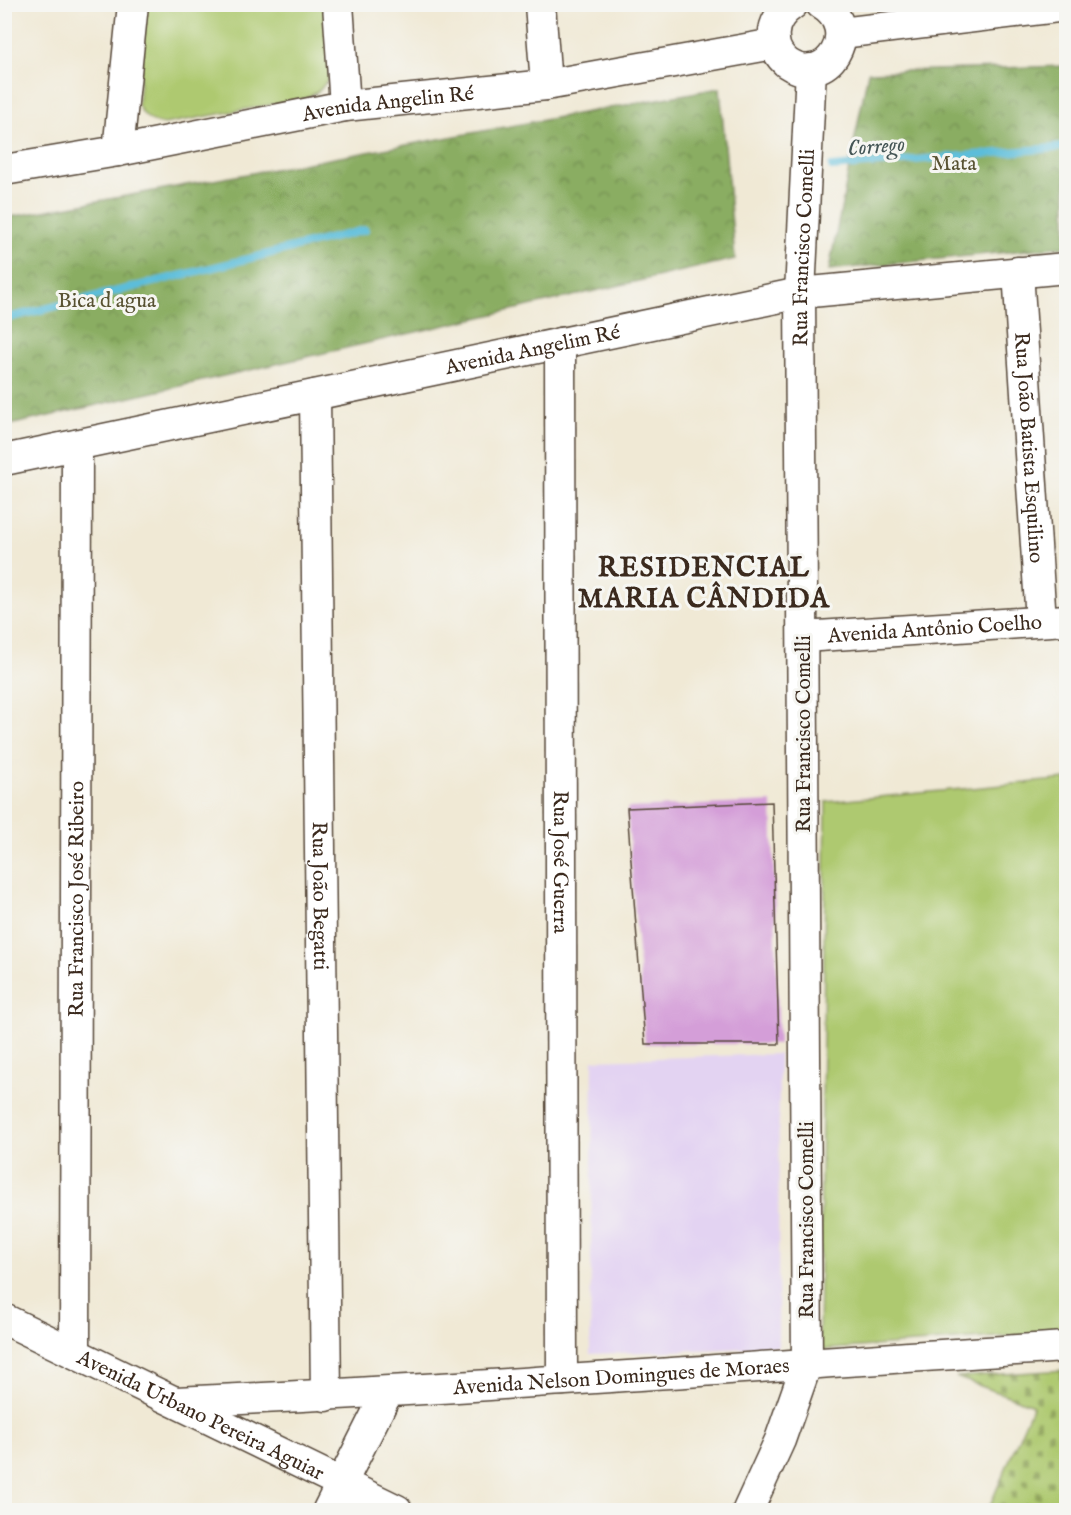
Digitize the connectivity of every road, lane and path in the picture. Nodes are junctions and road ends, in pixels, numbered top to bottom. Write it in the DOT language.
graph roads {
  1 [pos="133,4"];
  2 [pos="338,4"];
  3 [pos="540,4"];
  4 [pos="793,4"];
  5 [pos="821,4"];
  6 [pos="1066,6"];
  7 [pos="1031,7"];
  8 [pos="841,33"];
  9 [pos="774,44"];
  10 [pos="811,69"];
  11 [pos="546,85"];
  12 [pos="345,106"];
  13 [pos="118,151"];
  14 [pos="4,170"];
  15 [pos="1066,268"];
  16 [pos="1018,272"];
  17 [pos="800,293"];
  18 [pos="560,343"];
  19 [pos="315,396"];
  20 [pos="77,445"];
  21 [pos="4,460"];
  22 [pos="1054,620"];
  23 [pos="802,637"];
  24 [pos="4,1319"];
  25 [pos="1066,1347"];
  26 [pos="75,1353"];
  27 [pos="807,1363"];
  28 [pos="562,1380"];
  29 [pos="387,1393"];
  30 [pos="326,1396"];
  31 [pos="176,1402"];
  32 [pos="342,1483"];
  33 [pos="328,1510"];
  34 [pos="397,1510"];
  35 [pos="748,1510"];
  1 -- 13 [label="street"];
  2 -- 12 [label="street"];
  3 -- 11 [label="street"];
  4 -- 9 [label="street"];
  5 -- 8 [label="street"];
  6 -- 7 [label="street"];
  7 -- 8 [label="street"];
  8 -- 10 [label="street"];
  9 -- 10 [label="street"];
  9 -- 11 [label="street, Avenida Angelin Ré"];
  10 -- 17 [label="street, Rua Francisco Comelli"];
  11 -- 12 [label="street, Avenida Angelin Ré"];
  12 -- 13 [label="street, Avenida Angelin Ré"];
  13 -- 14 [label="street, Avenida Angelin Ré"];
  15 -- 16 [label="street, Avenida Angelim Ré"];
  16 -- 17 [label="street, Avenida Angelim Ré"];
  16 -- 22 [label="street, Rua João Batista Esquilino"];
  17 -- 18 [label="street, Avenida Angelim Ré"];
  17 -- 23 [label="street, Rua Francisco Comelli"];
  18 -- 19 [label="street, Avenida Angelim Ré"];
  18 -- 28 [label="street, Rua José Guerra"];
  19 -- 20 [label="street, Avenida Angelim Ré"];
  19 -- 30 [label="street, Rua João Begatti"];
  20 -- 21 [label="street, Avenida Angelim Ré"];
  20 -- 26 [label="street, Rua Francisco José Ribeiro"];
  22 -- 23 [label="street, Avenida Antônio Coelho"];
  23 -- 27 [label="street, Rua Francisco Comelli"];
  24 -- 26 [label="street, Avenida Urbano Pereira Aguiar"];
  25 -- 27 [label="street, Avenida Nelson Domingues de Moraes"];
  26 -- 31 [label="street, Avenida Urbano Pereira Aguiar"];
  27 -- 28 [label="street, Avenida Nelson Domingues de Moraes"];
  27 -- 35 [label="street, Rua Francisco Comelli"];
  28 -- 29 [label="street, Avenida Nelson Domingues de Moraes"];
  29 -- 30 [label="street, Avenida Nelson Domingues de Moraes"];
  29 -- 32 [label="street"];
  30 -- 31 [label="street, Avenida Nelson Domingues de Moraes"];
  31 -- 32 [label="street, Avenida Urbano Pereira Aguiar"];
  32 -- 33 [label="street"];
  32 -- 34 [label="street, Avenida Urbano Pereira Aguiar"];
}
